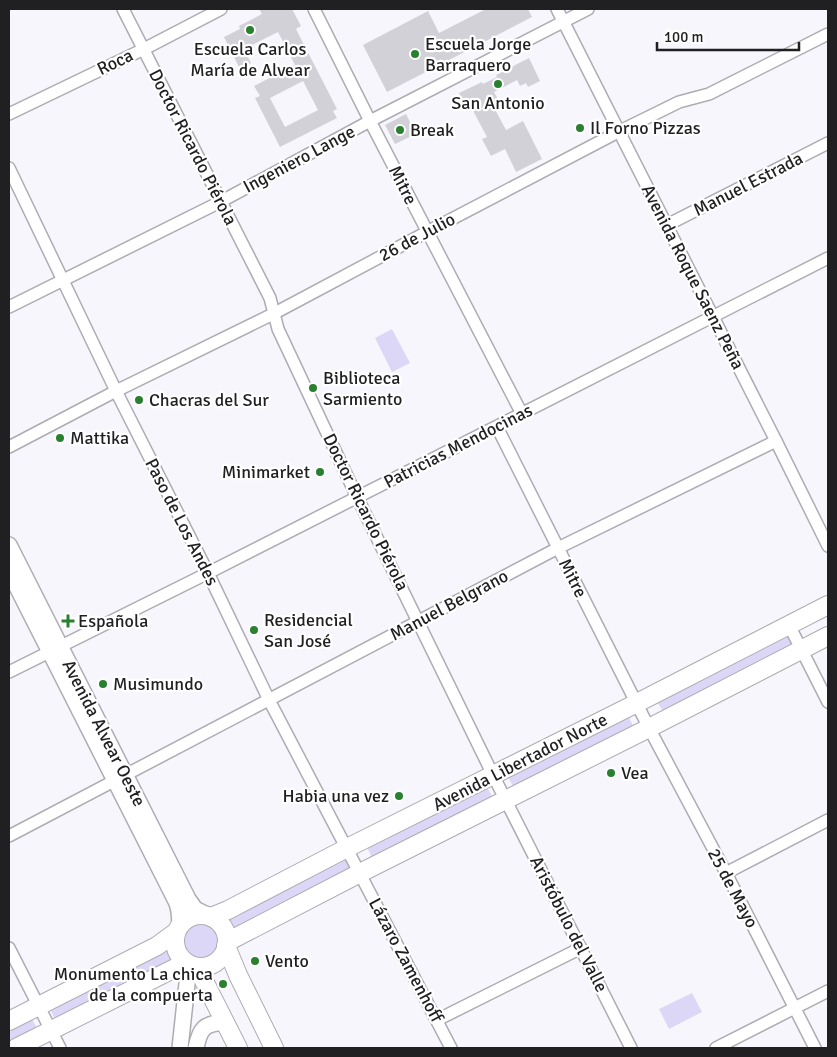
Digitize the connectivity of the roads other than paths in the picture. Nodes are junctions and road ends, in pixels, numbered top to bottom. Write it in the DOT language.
graph roads {
  1 [pos="123,9"];
  2 [pos="221,9"];
  3 [pos="314,9"];
  4 [pos="557,9"];
  5 [pos="588,9"];
  6 [pos="563,21"];
  7 [pos="828,34"];
  8 [pos="144,49"];
  9 [pos="9,114"];
  10 [pos="370,121"];
  11 [pos="620,131"];
  12 [pos="828,143"];
  13 [pos="9,168"];
  14 [pos="220,202"];
  15 [pos="667,225"];
  16 [pos="428,232"];
  17 [pos="828,258"];
  18 [pos="63,280"];
  19 [pos="9,307"];
  20 [pos="274,314"];
  21 [pos="713,317"];
  22 [pos="116,391"];
  23 [pos="522,414"];
  24 [pos="497,427"];
  25 [pos="776,441"];
  26 [pos="9,447"];
  27 [pos="357,497"];
  28 [pos="9,545"];
  29 [pos="828,546"];
  30 [pos="558,548"];
  31 [pos="9,571"];
  32 [pos="208,573"];
  33 [pos="828,605"];
  34 [pos="418,620"];
  35 [pos="789,624"];
  36 [pos="828,636"];
  37 [pos="55,650"];
  38 [pos="801,650"];
  39 [pos="9,672"];
  40 [pos="269,700"];
  41 [pos="828,702"];
  42 [pos="637,703"];
  43 [pos="649,728"];
  44 [pos="493,775"];
  45 [pos="120,778"];
  46 [pos="506,799"];
  47 [pos="828,820"];
  48 [pos="9,836"];
  49 [pos="347,848"];
  50 [pos="360,872"];
  51 [pos="726,873"];
  52 [pos="209,916"];
  53 [pos="178,928"];
  54 [pos="226,944"];
  55 [pos="9,948"];
  56 [pos="581,948"];
  57 [pos="191,965"];
  58 [pos="828,992"];
  59 [pos="39,1006"];
  60 [pos="796,1008"];
  61 [pos="437,1020"];
  62 [pos="9,1021"];
  63 [pos="224,1022"];
  64 [pos="51,1030"];
  65 [pos="16,1048"];
  66 [pos="60,1048"];
  67 [pos="180,1048"];
  68 [pos="196,1048"];
  69 [pos="238,1048"];
  70 [pos="274,1048"];
  71 [pos="452,1048"];
  72 [pos="631,1048"];
  73 [pos="716,1048"];
  74 [pos="815,1048"];
  1 -- 8 [label="street, Doctor Ricardo Piérola"];
  2 -- 8 [label="street, Roca"];
  3 -- 10 [label="street, Mitre"];
  4 -- 6 [label="street, Avenida Roque Saenz Peña"];
  5 -- 6 [label="street, Ingeniero Lange"];
  6 -- 10 [label="street, Ingeniero Lange"];
  6 -- 11 [label="street, Avenida Roque Saenz Peña"];
  7 -- 11 [label="street, 26 de Julio"];
  8 -- 9 [label="street, Roca"];
  8 -- 14 [label="street, Doctor Ricardo Piérola"];
  10 -- 14 [label="street, Ingeniero Lange"];
  10 -- 16 [label="street, Mitre"];
  11 -- 15 [label="street, Avenida Roque Saenz Peña"];
  11 -- 16 [label="street, 26 de Julio"];
  12 -- 15 [label="street, Manuel Estrada"];
  13 -- 18 [label="street, Paso de Los Andes"];
  14 -- 18 [label="street, Ingeniero Lange"];
  14 -- 20 [label="street, Doctor Ricardo Piérola"];
  15 -- 21 [label="street, Avenida Roque Saenz Peña"];
  16 -- 20 [label="street, 26 de Julio"];
  16 -- 23 [label="street, Mitre"];
  17 -- 21 [label="street, Patricias Mendocinas"];
  18 -- 19 [label="street, Ingeniero Lange"];
  18 -- 22 [label="street, Paso de Los Andes"];
  20 -- 22 [label="street, 26 de Julio"];
  20 -- 27 [label="street, Doctor Ricardo Piérola"];
  21 -- 23 [label="street, Patricias Mendocinas"];
  21 -- 25 [label="street, Avenida Roque Saenz Peña"];
  22 -- 26 [label="street, 26 de Julio"];
  22 -- 32 [label="street, Paso de Los Andes"];
  23 -- 24 [label="street, Patricias Mendocinas"];
  24 -- 27 [label="street, Patricias Mendocinas"];
  24 -- 30 [label="street, Mitre"];
  25 -- 29 [label="street, Avenida Roque Saenz Peña"];
  25 -- 30 [label="street, Manuel Belgrano"];
  27 -- 32 [label="street, Patricias Mendocinas"];
  27 -- 34 [label="street, Doctor Ricardo Piérola"];
  28 -- 37 [label="main road, Avenida Alvear Oeste"];
  30 -- 34 [label="street, Manuel Belgrano"];
  30 -- 42 [label="street, Mitre"];
  31 -- 37 [label="main road, Avenida Alvear Oeste"];
  32 -- 37 [label="street, Patricias Mendocinas"];
  32 -- 40 [label="street, Paso de Los Andes"];
  33 -- 35 [label="highway, Avenida Libertador Norte"];
  34 -- 40 [label="street, Manuel Belgrano"];
  34 -- 44 [label="street, Doctor Ricardo Piérola"];
  35 -- 38 [label="street"];
  35 -- 42 [label="highway, Avenida Libertador Norte"];
  36 -- 38 [label="highway, Avenida Libertador Norte"];
  37 -- 39 [label="street, Patricias Mendocinas"];
  37 -- 45 [label="main road, Avenida Alvear Oeste"];
  38 -- 41 [label="street"];
  38 -- 43 [label="highway, Avenida Libertador Norte"];
  40 -- 45 [label="street, Manuel Belgrano"];
  40 -- 49 [label="street, Paso de Los Andes"];
  42 -- 43 [label="street, Mitre"];
  42 -- 44 [label="highway, Avenida Libertador Norte"];
  43 -- 46 [label="highway, Avenida Libertador Norte"];
  43 -- 51 [label="street, 25 de Mayo"];
  44 -- 46 [label="street, Doctor Ricardo Piérola"];
  44 -- 49 [label="highway, Avenida Libertador Norte"];
  45 -- 48 [label="street, Manuel Belgrano"];
  45 -- 52 [label="main road, Avenida Alvear Oeste"];
  45 -- 53 [label="main road, Avenida Alvear Oeste"];
  46 -- 50 [label="highway, Avenida Libertador Norte"];
  46 -- 56 [label="street, Aristóbulo del Valle"];
  47 -- 51 [label="street"];
  49 -- 50 [label="street, Paso de Los Andes"];
  49 -- 52 [label="highway, Avenida Libertador Norte"];
  50 -- 54 [label="highway, Avenida Libertador Norte"];
  50 -- 61 [label="street, Lázaro Zamenhoff"];
  51 -- 60 [label="street, 25 de Mayo"];
  52 -- 53 [label="highway"];
  52 -- 54 [label="highway"];
  53 -- 57 [label="highway"];
  53 -- 59 [label="highway"];
  54 -- 57 [label="highway"];
  54 -- 70 [label="highway"];
  55 -- 59 [label="street"];
  56 -- 61 [label="street"];
  56 -- 72 [label="street, Aristóbulo del Valle"];
  57 -- 63 [label="highway"];
  57 -- 64 [label="highway"];
  57 -- 67 [label="main road"];
  58 -- 60 [label="street"];
  59 -- 62 [label="highway"];
  59 -- 64 [label="street"];
  60 -- 73 [label="street"];
  60 -- 74 [label="street, 25 de Mayo"];
  61 -- 71 [label="street, Lázaro Zamenhoff"];
  63 -- 68 [label="main road"];
  63 -- 69 [label="highway"];
  64 -- 65 [label="highway"];
  64 -- 66 [label="street"];
}
